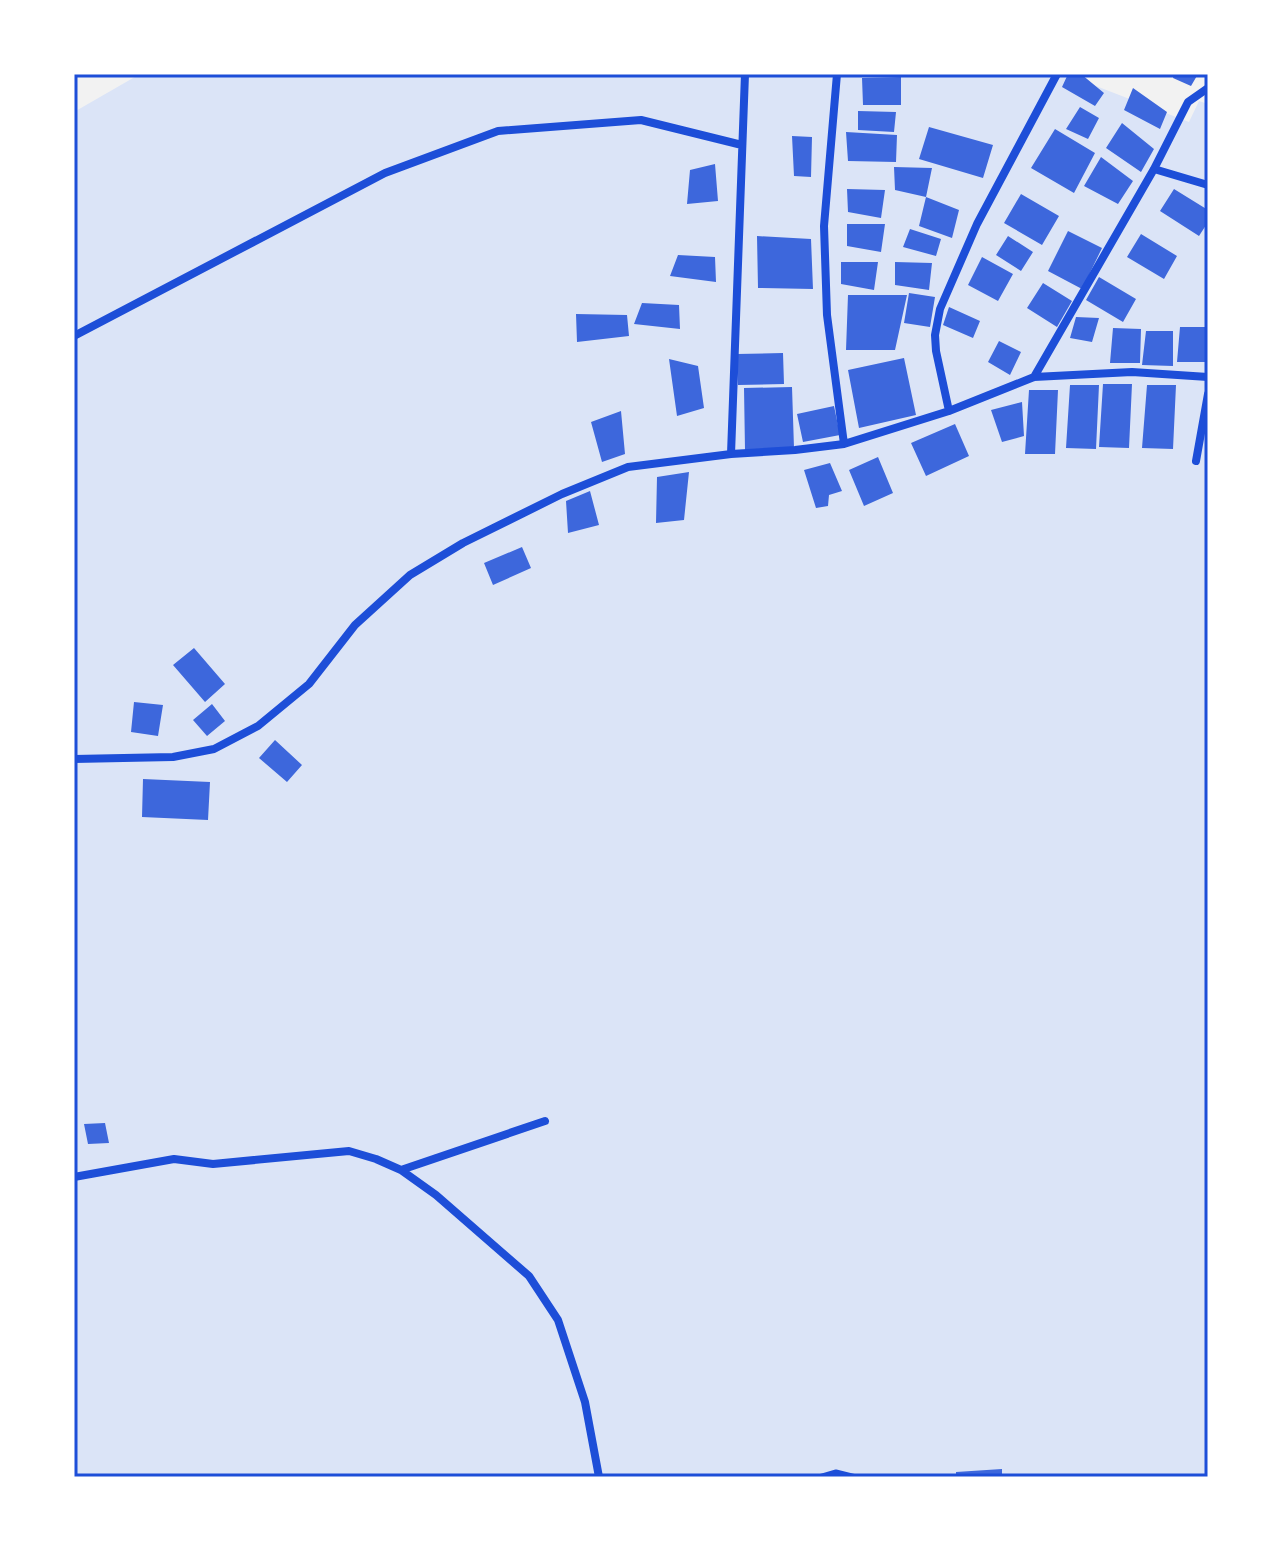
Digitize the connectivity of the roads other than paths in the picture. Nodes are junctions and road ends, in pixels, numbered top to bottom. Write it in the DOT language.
graph roads {
  1 [pos="745,74"];
  2 [pos="837,74"];
  3 [pos="1057,74"];
  4 [pos="1208,88"];
  5 [pos="742,145"];
  6 [pos="1154,169"];
  7 [pos="1208,185"];
  8 [pos="74,336"];
  9 [pos="1034,377"];
  10 [pos="1208,377"];
  11 [pos="1208,394"];
  12 [pos="949,411"];
  13 [pos="844,444"];
  14 [pos="731,454"];
  15 [pos="1196,461"];
  16 [pos="74,759"];
  17 [pos="545,1121"];
  18 [pos="401,1170"];
  19 [pos="74,1177"];
  20 [pos="599,1477"];
  1 -- 5 [label="street"];
  2 -- 13 [label="street"];
  3 -- 12 [label="street"];
  4 -- 6 [label="street"];
  5 -- 8 [label="street"];
  5 -- 14 [label="street"];
  6 -- 7 [label="street"];
  6 -- 9 [label="street"];
  9 -- 10 [label="street"];
  9 -- 12 [label="street"];
  11 -- 15 [label="street"];
  12 -- 13 [label="street"];
  13 -- 14 [label="street"];
  14 -- 16 [label="street"];
  17 -- 18 [label="street"];
  18 -- 19 [label="street"];
  18 -- 20 [label="street"];
}
